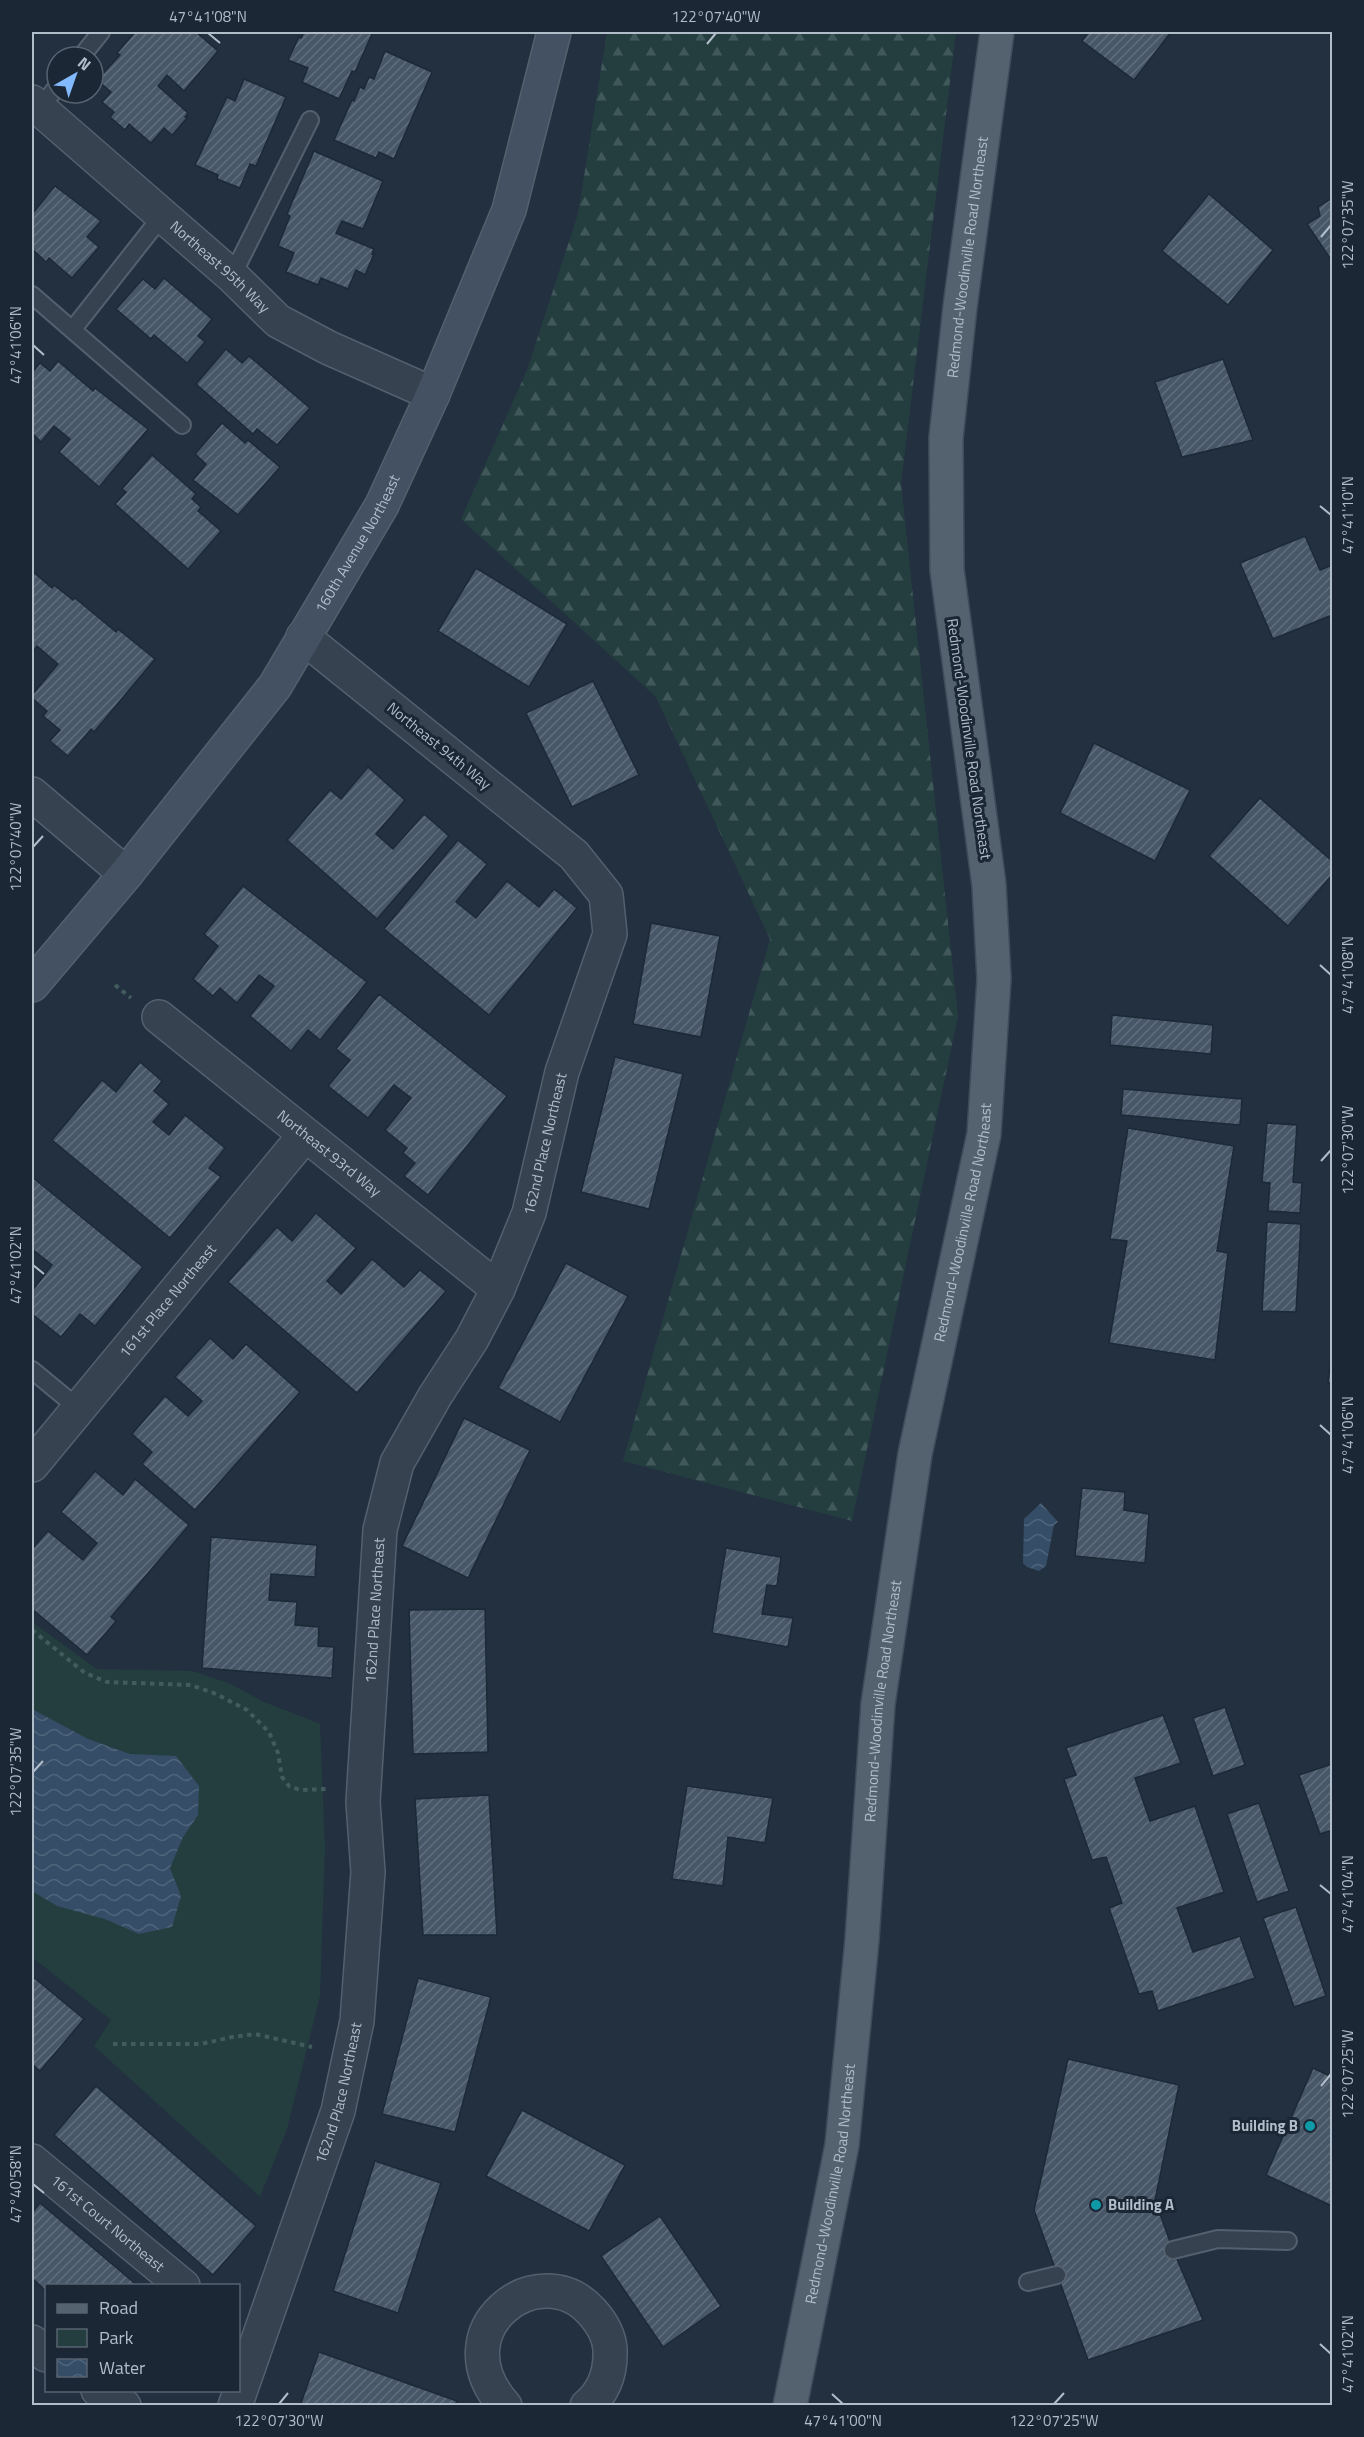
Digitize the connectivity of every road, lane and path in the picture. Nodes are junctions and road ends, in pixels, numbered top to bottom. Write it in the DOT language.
graph roads {
  1 [pos="101,32"];
  2 [pos="554,32"];
  3 [pos="997,32"];
  4 [pos="91,45"];
  5 [pos="43,99"];
  6 [pos="310,120"];
  7 [pos="162,216"];
  8 [pos="232,276"];
  9 [pos="32,295"];
  10 [pos="73,330"];
  11 [pos="433,394"];
  12 [pos="182,425"];
  13 [pos="303,637"];
  14 [pos="32,794"];
  15 [pos="574,855"];
  16 [pos="126,874"];
  17 [pos="32,985"];
  18 [pos="159,1017"];
  19 [pos="305,1136"];
  20 [pos="498,1289"];
  21 [pos="32,1370"];
  22 [pos="78,1408"];
  23 [pos="32,1465"];
  24 [pos="32,1630"];
  25 [pos="331,1789"];
  26 [pos="113,2044"];
  27 [pos="312,2047"];
  28 [pos="32,2161"];
  29 [pos="1288,2241"];
  30 [pos="1173,2250"];
  31 [pos="1057,2275"];
  32 [pos="1028,2282"];
  33 [pos="181,2284"];
  34 [pos="32,2342"];
  35 [pos="45,2354"];
  36 [pos="100,2392"];
  37 [pos="240,2392"];
  38 [pos="124,2406"];
  39 [pos="505,2406"];
  40 [pos="587,2406"];
  41 [pos="790,2406"];
  1 -- 4 [label="lane"];
  2 -- 11 [label="street, 160th Avenue Northeast"];
  3 -- 41 [label="main road, Redmond-Woodinville Road Northeast"];
  5 -- 7 [label="street, Northeast 95th Way"];
  6 -- 8 [label="lane"];
  7 -- 8 [label="street, Northeast 95th Way"];
  7 -- 10 [label="lane"];
  8 -- 11 [label="street, Northeast 95th Way"];
  9 -- 10 [label="lane"];
  10 -- 12 [label="lane"];
  11 -- 13 [label="street, 160th Avenue Northeast"];
  13 -- 15 [label="street, Northeast 94th Way"];
  13 -- 16 [label="street, 160th Avenue Northeast"];
  14 -- 16 [label="street"];
  15 -- 20 [label="street, 162nd Place Northeast"];
  16 -- 17 [label="street, 160th Avenue Northeast"];
  18 -- 19 [label="street, Northeast 93rd Way"];
  19 -- 20 [label="street, Northeast 93rd Way"];
  19 -- 22 [label="street, 161st Place Northeast"];
  20 -- 37 [label="street, 162nd Place Northeast"];
  21 -- 22 [label="lane"];
  22 -- 23 [label="street, 161st Place Northeast"];
  24 -- 25 [label="path"];
  26 -- 27 [label="path"];
  28 -- 33 [label="street, 161st Court Northeast"];
  29 -- 30 [label="lane"];
  31 -- 32 [label="lane"];
  34 -- 35 [label="street"];
  36 -- 38 [label="street"];
  39 -- 40 [label="street"];
}
